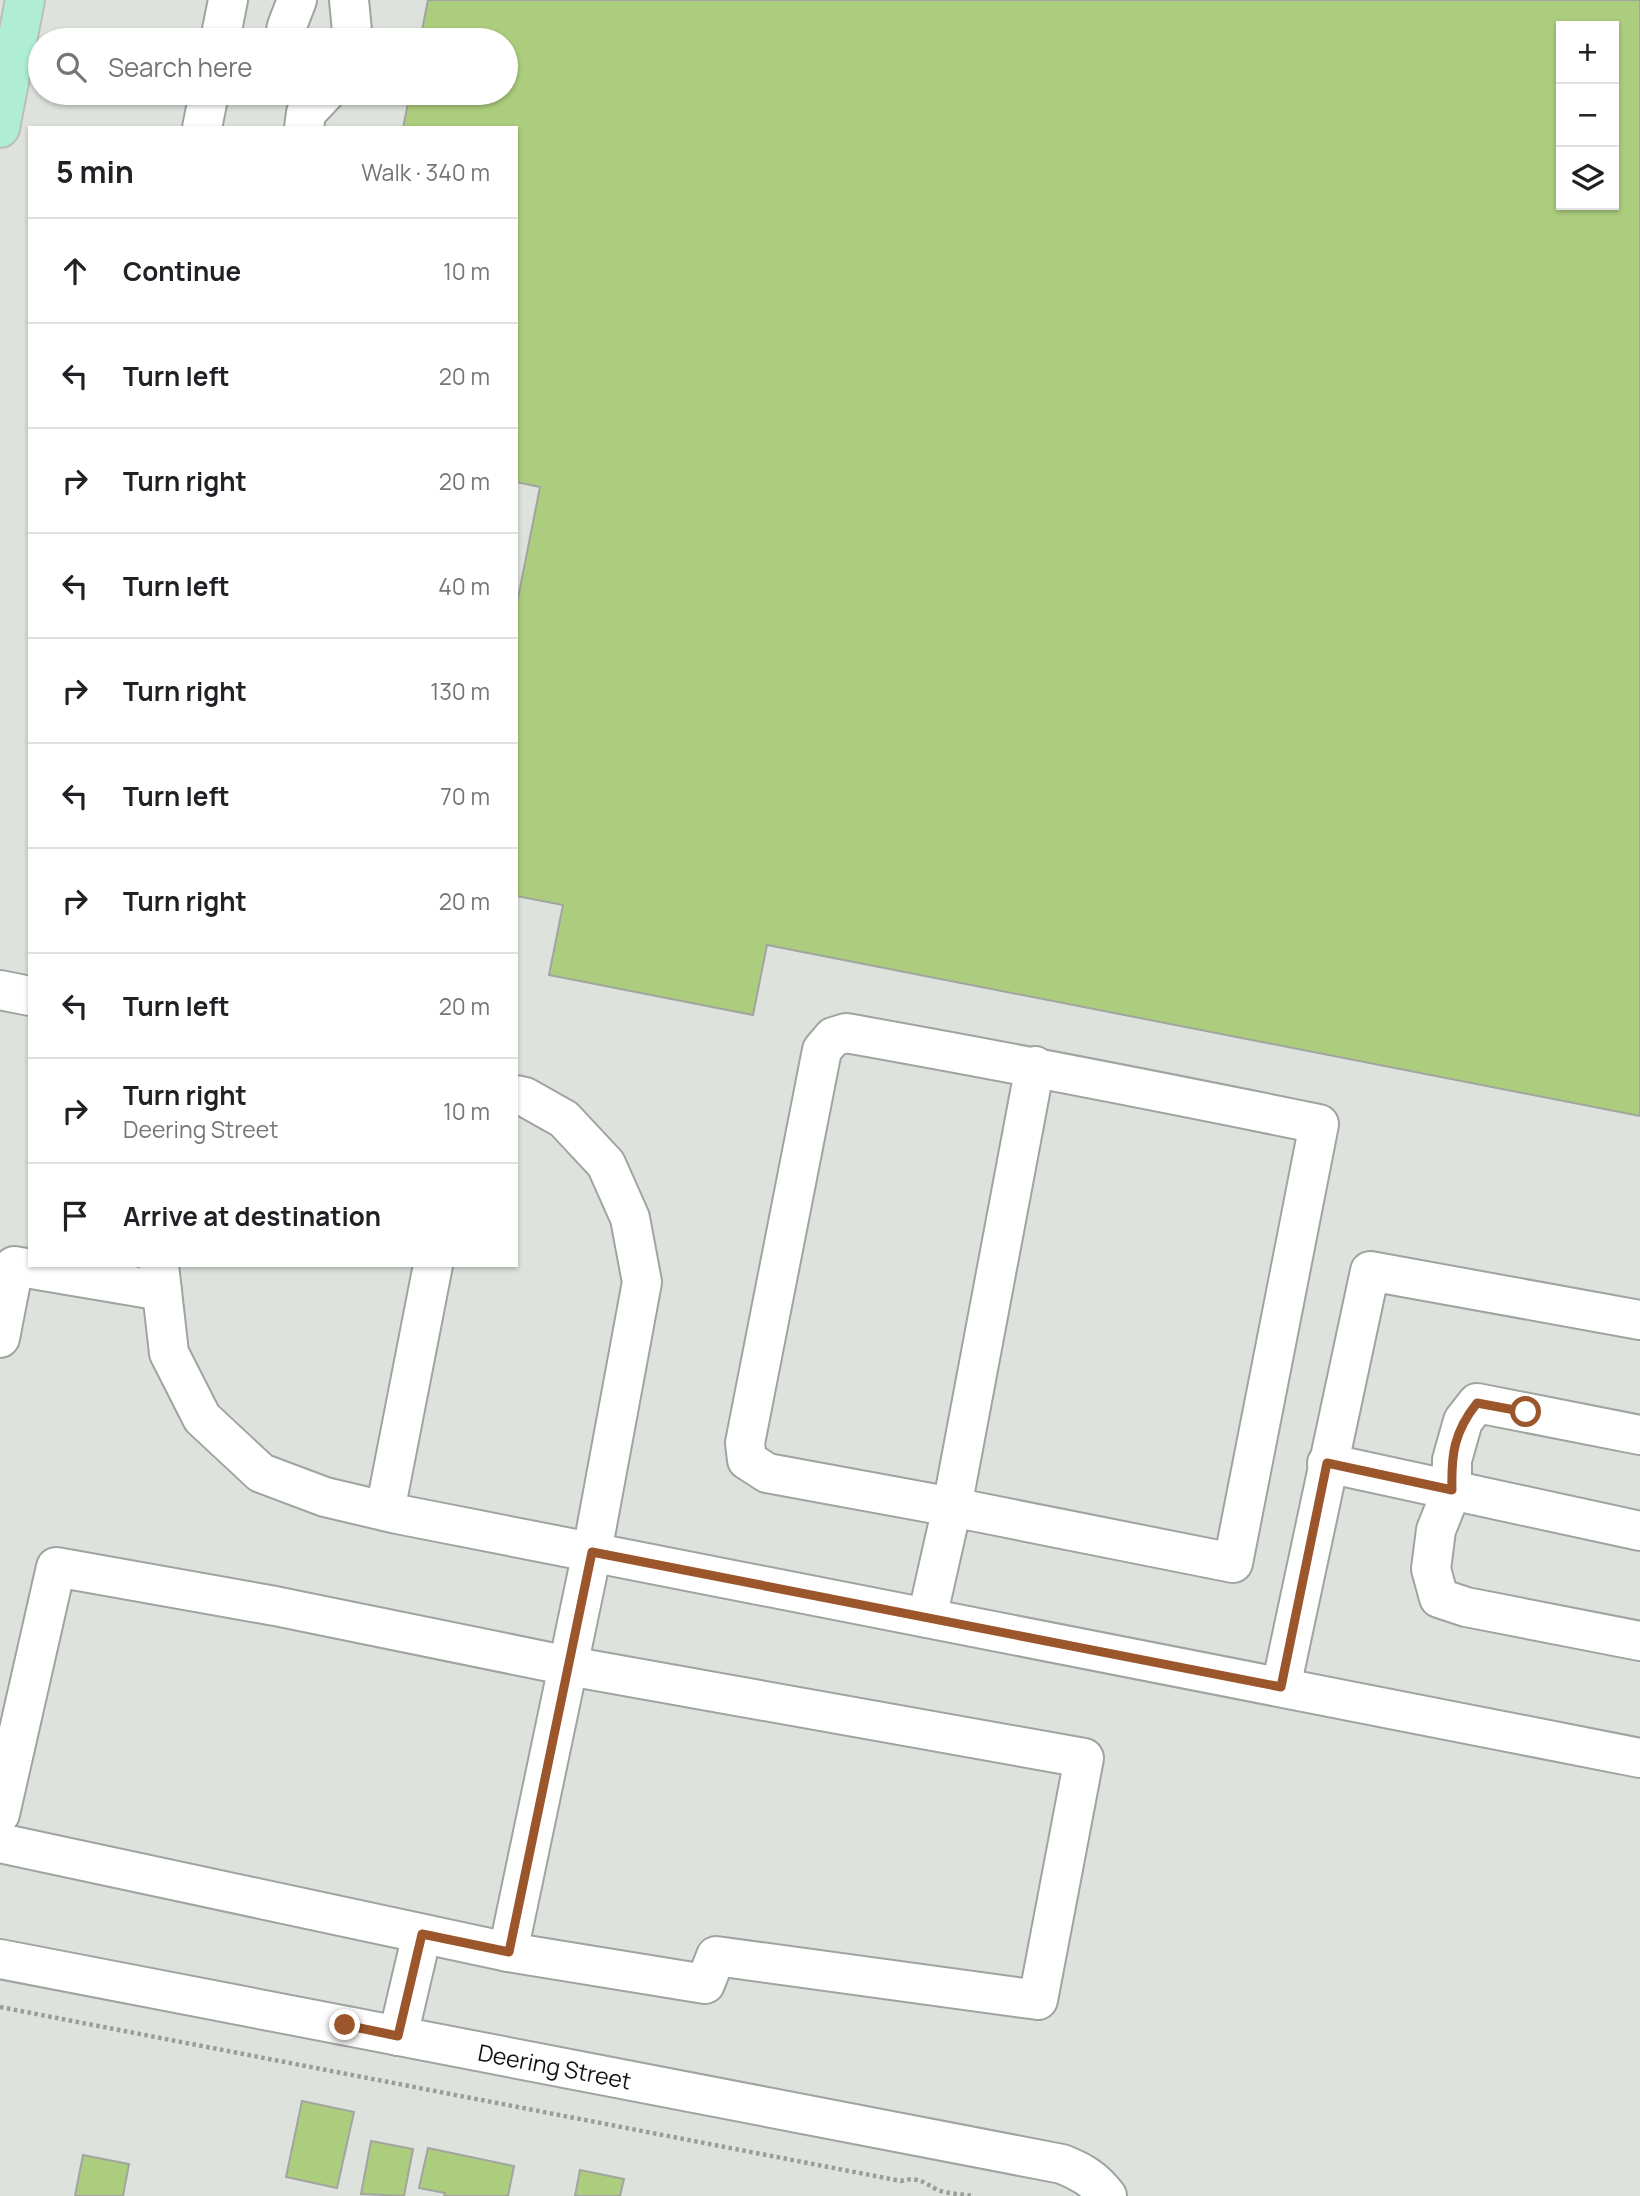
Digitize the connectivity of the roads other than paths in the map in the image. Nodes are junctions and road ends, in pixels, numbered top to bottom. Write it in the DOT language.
graph roads {
  1 [pos="25,0"];
  2 [pos="228,0"];
  3 [pos="297,0"];
  4 [pos="349,0"];
  5 [pos="222,28"];
  6 [pos="288,28"];
  7 [pos="352,28"];
  8 [pos="5,72"];
  9 [pos="207,105"];
  10 [pos="202,126"];
  11 [pos="0,128"];
  12 [pos="0,990"];
  13 [pos="28,996"];
  14 [pos="1035,1066"];
  15 [pos="518,1095"];
  16 [pos="433,1267"];
  17 [pos="161,1278"];
  18 [pos="1640,1320"];
  19 [pos="0,1338"];
  20 [pos="1640,1435"];
  21 [pos="1327,1463"];
  22 [pos="1452,1490"];
  23 [pos="952,1507"];
  24 [pos="384,1511"];
  25 [pos="1640,1531"];
  26 [pos="592,1552"];
  27 [pos="927,1618"];
  28 [pos="1640,1641"];
  29 [pos="569,1666"];
  30 [pos="1281,1687"];
  31 [pos="1640,1758"];
  32 [pos="0,1814"];
  33 [pos="0,1843"];
  34 [pos="422,1934"];
  35 [pos="509,1952"];
  36 [pos="0,1959"];
  37 [pos="398,2036"];
  38 [pos="1105,2193"];
  1 -- 8 [label="main road"];
  2 -- 5 [label="street"];
  3 -- 6 [label="street"];
  4 -- 7 [label="street"];
  8 -- 11 [label="main road"];
  9 -- 10 [label="street"];
  12 -- 13 [label="street"];
  14 -- 23 [label="street"];
  14 -- 23 [label="street"];
  14 -- 23 [label="street"];
  15 -- 26 [label="street"];
  16 -- 24 [label="street"];
  17 -- 19 [label="street"];
  17 -- 24 [label="street"];
  18 -- 21 [label="street"];
  20 -- 22 [label="street"];
  21 -- 22 [label="street"];
  21 -- 30 [label="street"];
  22 -- 25 [label="street"];
  22 -- 28 [label="street"];
  23 -- 27 [label="street"];
  24 -- 26 [label="street"];
  26 -- 27 [label="street"];
  26 -- 29 [label="street"];
  27 -- 30 [label="street"];
  29 -- 32 [label="street"];
  29 -- 35 [label="street"];
  29 -- 35 [label="street"];
  30 -- 31 [label="street"];
  33 -- 34 [label="street"];
  34 -- 35 [label="street"];
  34 -- 37 [label="street"];
  36 -- 37 [label="street, Deering Street"];
  37 -- 38 [label="street, Deering Street"];
}
